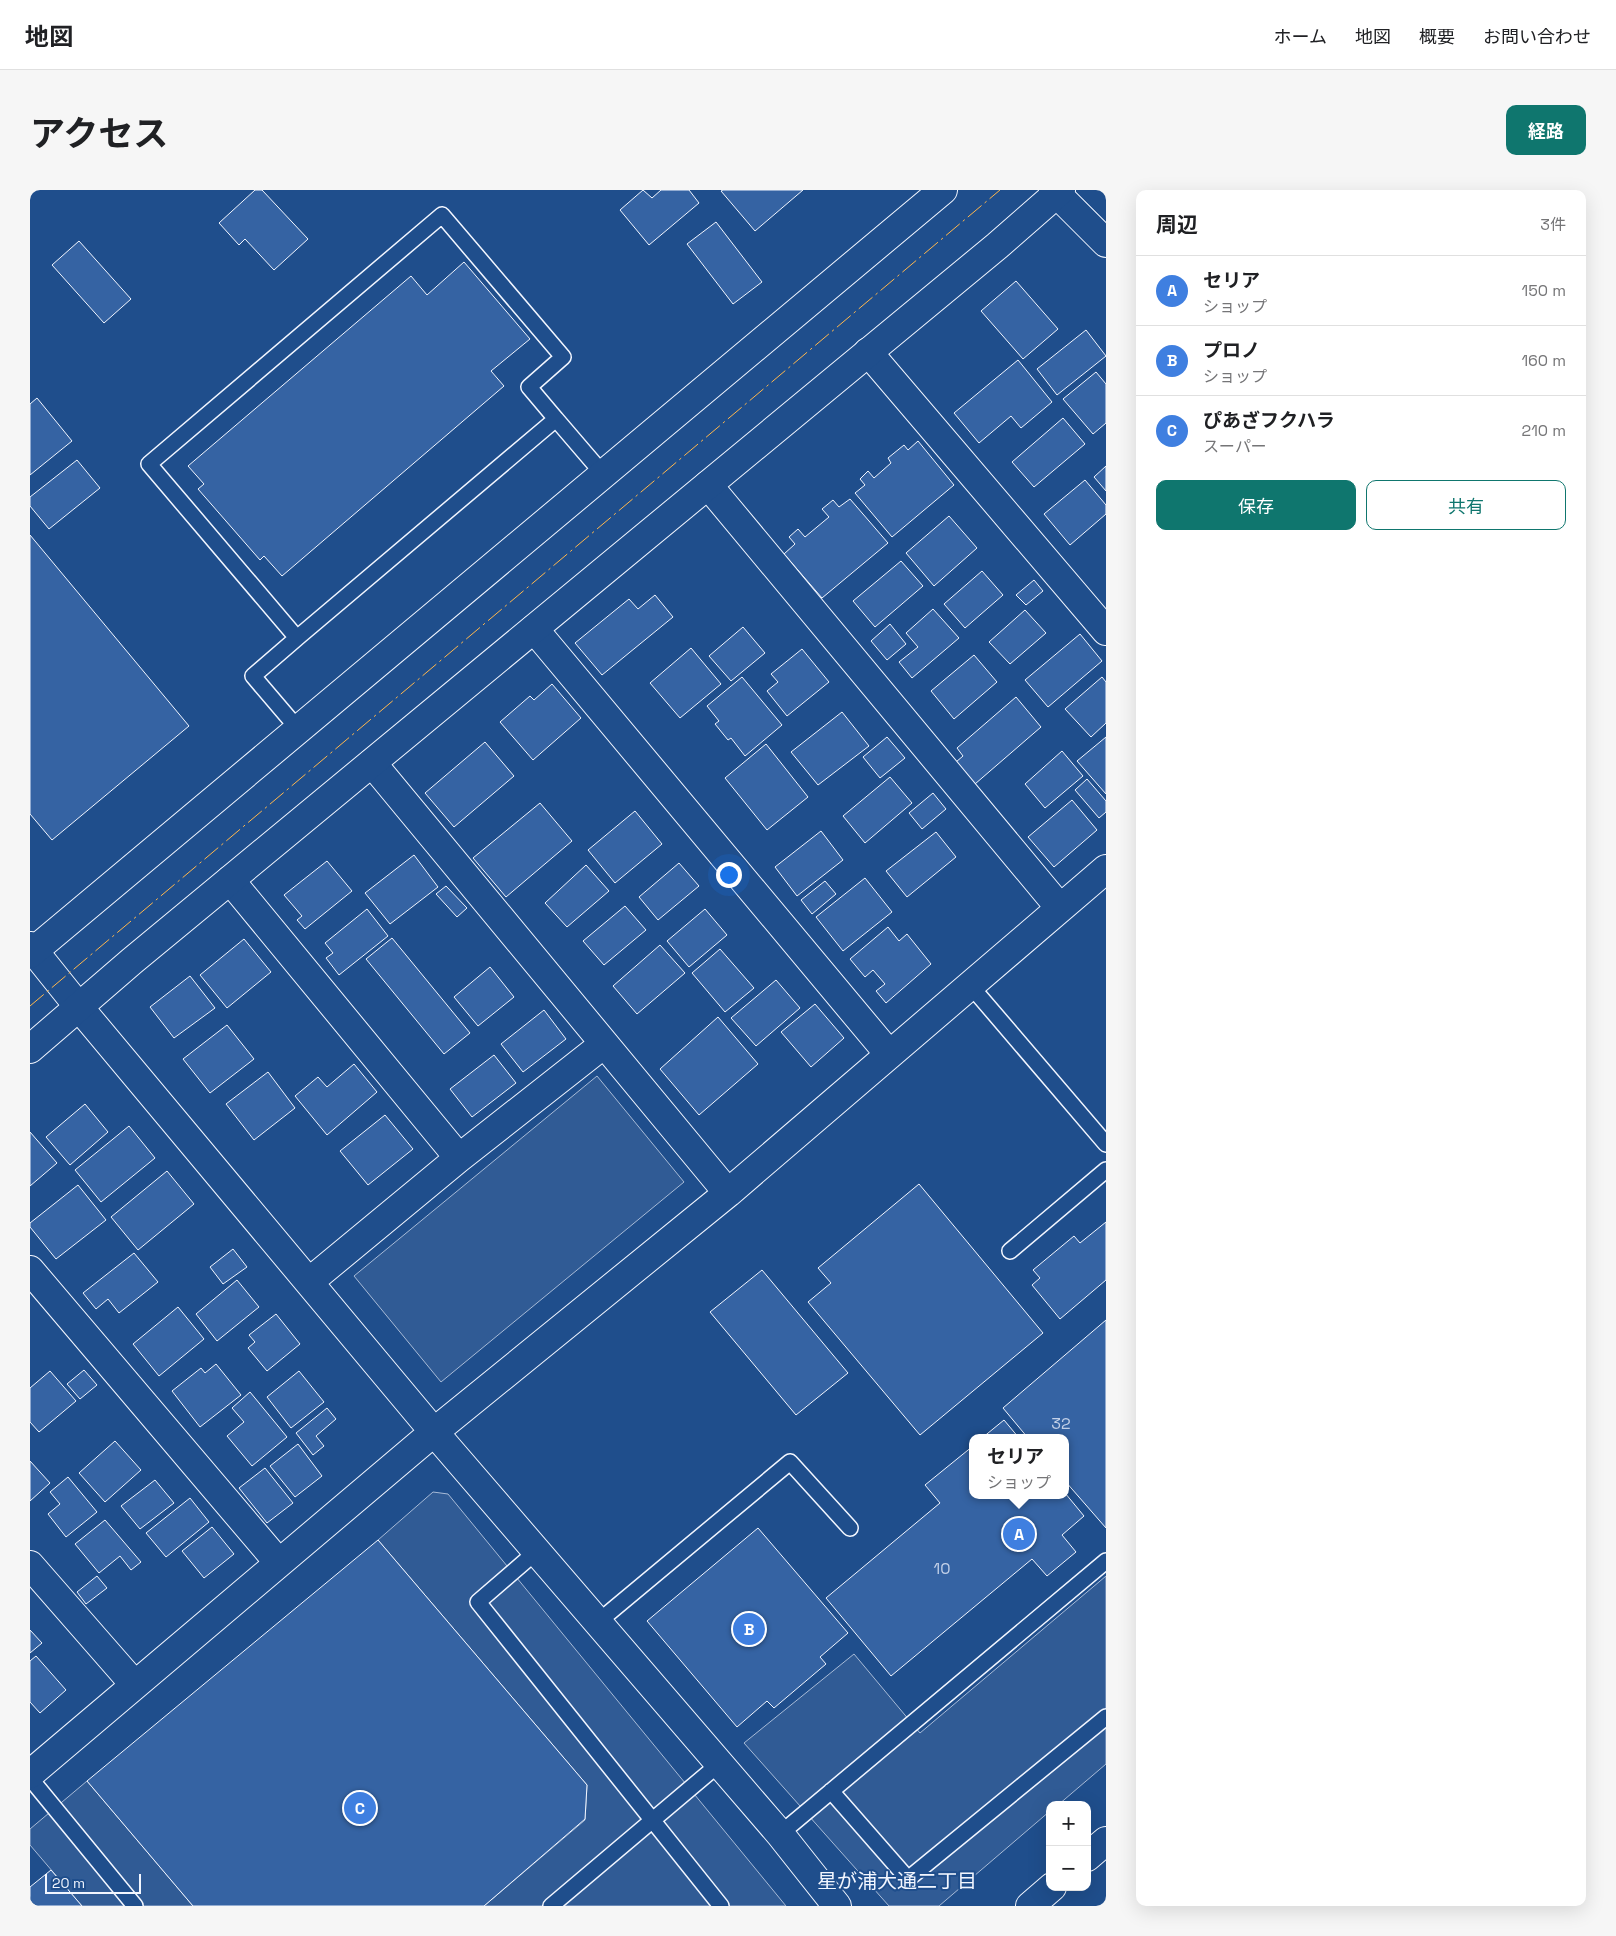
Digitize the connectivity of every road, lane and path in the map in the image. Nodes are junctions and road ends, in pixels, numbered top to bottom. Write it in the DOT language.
graph roads {
  1 [pos="943,190"];
  2 [pos="1057,191"];
  3 [pos="1106,243"];
  4 [pos="868,352"];
  5 [pos="556,418"];
  6 [pos="604,474"];
  7 [pos="708,485"];
  8 [pos="534,629"];
  9 [pos="1106,631"];
  10 [pos="297,638"];
  11 [pos="298,730"];
  12 [pos="372,764"];
  13 [pos="1106,869"];
  14 [pos="230,880"];
  15 [pos="1060,908"];
  16 [pos="31,950"];
  17 [pos="970,985"];
  18 [pos="78,1006"];
  19 [pos="604,1044"];
  20 [pos="30,1049"];
  21 [pos="890,1054"];
  22 [pos="1106,1144"];
  23 [pos="459,1158"];
  24 [pos="1106,1170"];
  25 [pos="728,1193"];
  26 [pos="1010,1251"];
  27 [pos="30,1270"];
  28 [pos="309,1282"];
  29 [pos="434,1432"];
  30 [pos="850,1528"];
  31 [pos="537,1550"];
  32 [pos="1106,1561"];
  33 [pos="279,1562"];
  34 [pos="30,1565"];
  35 [pos="598,1622"];
  36 [pos="134,1684"];
  37 [pos="1106,1717"];
  38 [pos="719,1764"];
  39 [pos="30,1774"];
  40 [pos="30,1778"];
  41 [pos="831,1791"];
  42 [pos="653,1820"];
  43 [pos="780,1834"];
  44 [pos="1106,1841"];
  45 [pos="1091,1854"];
  46 [pos="1047,1891"];
  47 [pos="135,1906"];
  48 [pos="551,1906"];
  49 [pos="721,1906"];
  50 [pos="837,1906"];
  51 [pos="1030,1906"];
  1 -- 6 [label="main road"];
  2 -- 3 [label="main road"];
  2 -- 4 [label="main road"];
  4 -- 7 [label="main road"];
  4 -- 9 [label="main road"];
  5 -- 6 [label="lane"];
  5 -- 10 [label="lane"];
  5 -- 10 [label="lane"];
  6 -- 11 [label="main road"];
  7 -- 8 [label="main road"];
  7 -- 15 [label="main road"];
  8 -- 12 [label="main road"];
  8 -- 21 [label="main road"];
  10 -- 11 [label="lane"];
  11 -- 16 [label="main road"];
  12 -- 14 [label="main road"];
  12 -- 19 [label="main road"];
  13 -- 15 [label="main road"];
  14 -- 18 [label="main road"];
  14 -- 23 [label="main road"];
  15 -- 17 [label="main road"];
  16 -- 18 [label="main road"];
  17 -- 21 [label="main road"];
  17 -- 22 [label="lane"];
  18 -- 20 [label="main road"];
  18 -- 28 [label="main road"];
  19 -- 23 [label="main road"];
  19 -- 25 [label="main road"];
  21 -- 25 [label="main road"];
  23 -- 28 [label="main road"];
  24 -- 26 [label="lane"];
  25 -- 29 [label="main road"];
  27 -- 33 [label="main road"];
  28 -- 29 [label="main road"];
  29 -- 31 [label="main road"];
  29 -- 33 [label="main road"];
  30 -- 35 [label="lane"];
  31 -- 35 [label="main road"];
  31 -- 42 [label="lane"];
  32 -- 41 [label="lane"];
  33 -- 36 [label="main road"];
  34 -- 36 [label="main road"];
  35 -- 38 [label="main road"];
  36 -- 39 [label="main road"];
  37 -- 41 [label="lane"];
  38 -- 42 [label="lane"];
  38 -- 43 [label="main road"];
  40 -- 47 [label="lane"];
  41 -- 43 [label="lane"];
  42 -- 48 [label="lane"];
  42 -- 49 [label="lane"];
  43 -- 50 [label="main road"];
  44 -- 45 [label="main road"];
  46 -- 51 [label="main road"];
}
